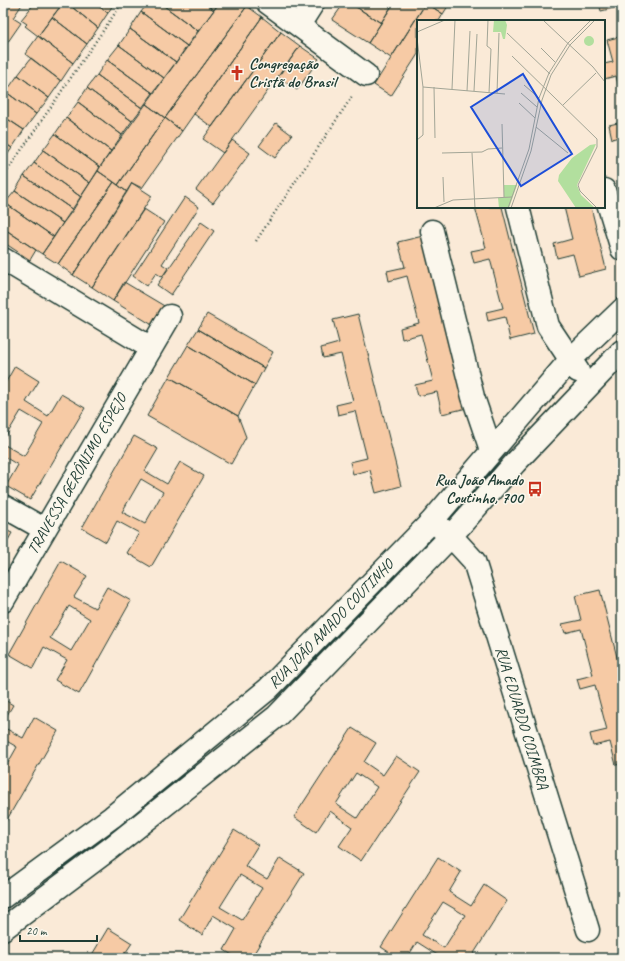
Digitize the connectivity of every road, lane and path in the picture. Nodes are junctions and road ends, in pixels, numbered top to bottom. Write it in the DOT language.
graph roads {
  1 [pos="122,3"];
  2 [pos="268,3"];
  3 [pos="313,3"];
  4 [pos="299,25"];
  5 [pos="366,75"];
  6 [pos="3,177"];
  7 [pos="605,193"];
  8 [pos="518,208"];
  9 [pos="432,231"];
  10 [pos="256,241"];
  11 [pos="622,249"];
  12 [pos="3,259"];
  13 [pos="622,310"];
  14 [pos="170,316"];
  15 [pos="151,348"];
  16 [pos="622,350"];
  17 [pos="571,359"];
  18 [pos="588,387"];
  19 [pos="491,450"];
  20 [pos="3,506"];
  21 [pos="432,521"];
  22 [pos="44,529"];
  23 [pos="452,536"];
  24 [pos="3,601"];
  25 [pos="3,897"];
  26 [pos="3,929"];
  27 [pos="588,930"];
  1 -- 6 [label="path"];
  2 -- 4 [label="street"];
  3 -- 4 [label="street"];
  4 -- 5 [label="street"];
  5 -- 10 [label="path"];
  7 -- 11 [label="street"];
  8 -- 17 [label="street"];
  9 -- 19 [label="street"];
  12 -- 15 [label="street"];
  13 -- 17 [label="street, RUA JOÃO AMADO COUTINHO"];
  14 -- 15 [label="street, TRAVESSA GERÔNIMO ESPEJO"];
  15 -- 22 [label="street, TRAVESSA GERÔNIMO ESPEJO"];
  16 -- 18 [label="street, RUA JOÃO AMADO COUTINHO"];
  17 -- 18 [label="street"];
  17 -- 19 [label="street, RUA JOÃO AMADO COUTINHO"];
  18 -- 23 [label="street, RUA JOÃO AMADO COUTINHO"];
  19 -- 21 [label="street, RUA JOÃO AMADO COUTINHO"];
  20 -- 22 [label="street"];
  21 -- 23 [label="street, RUA EDUARDO COIMBRA"];
  21 -- 25 [label="street, RUA JOÃO AMADO COUTINHO"];
  22 -- 24 [label="street, TRAVESSA GERÔNIMO ESPEJO"];
  23 -- 26 [label="street, RUA JOÃO AMADO COUTINHO"];
  23 -- 27 [label="street, RUA EDUARDO COIMBRA"];
}
